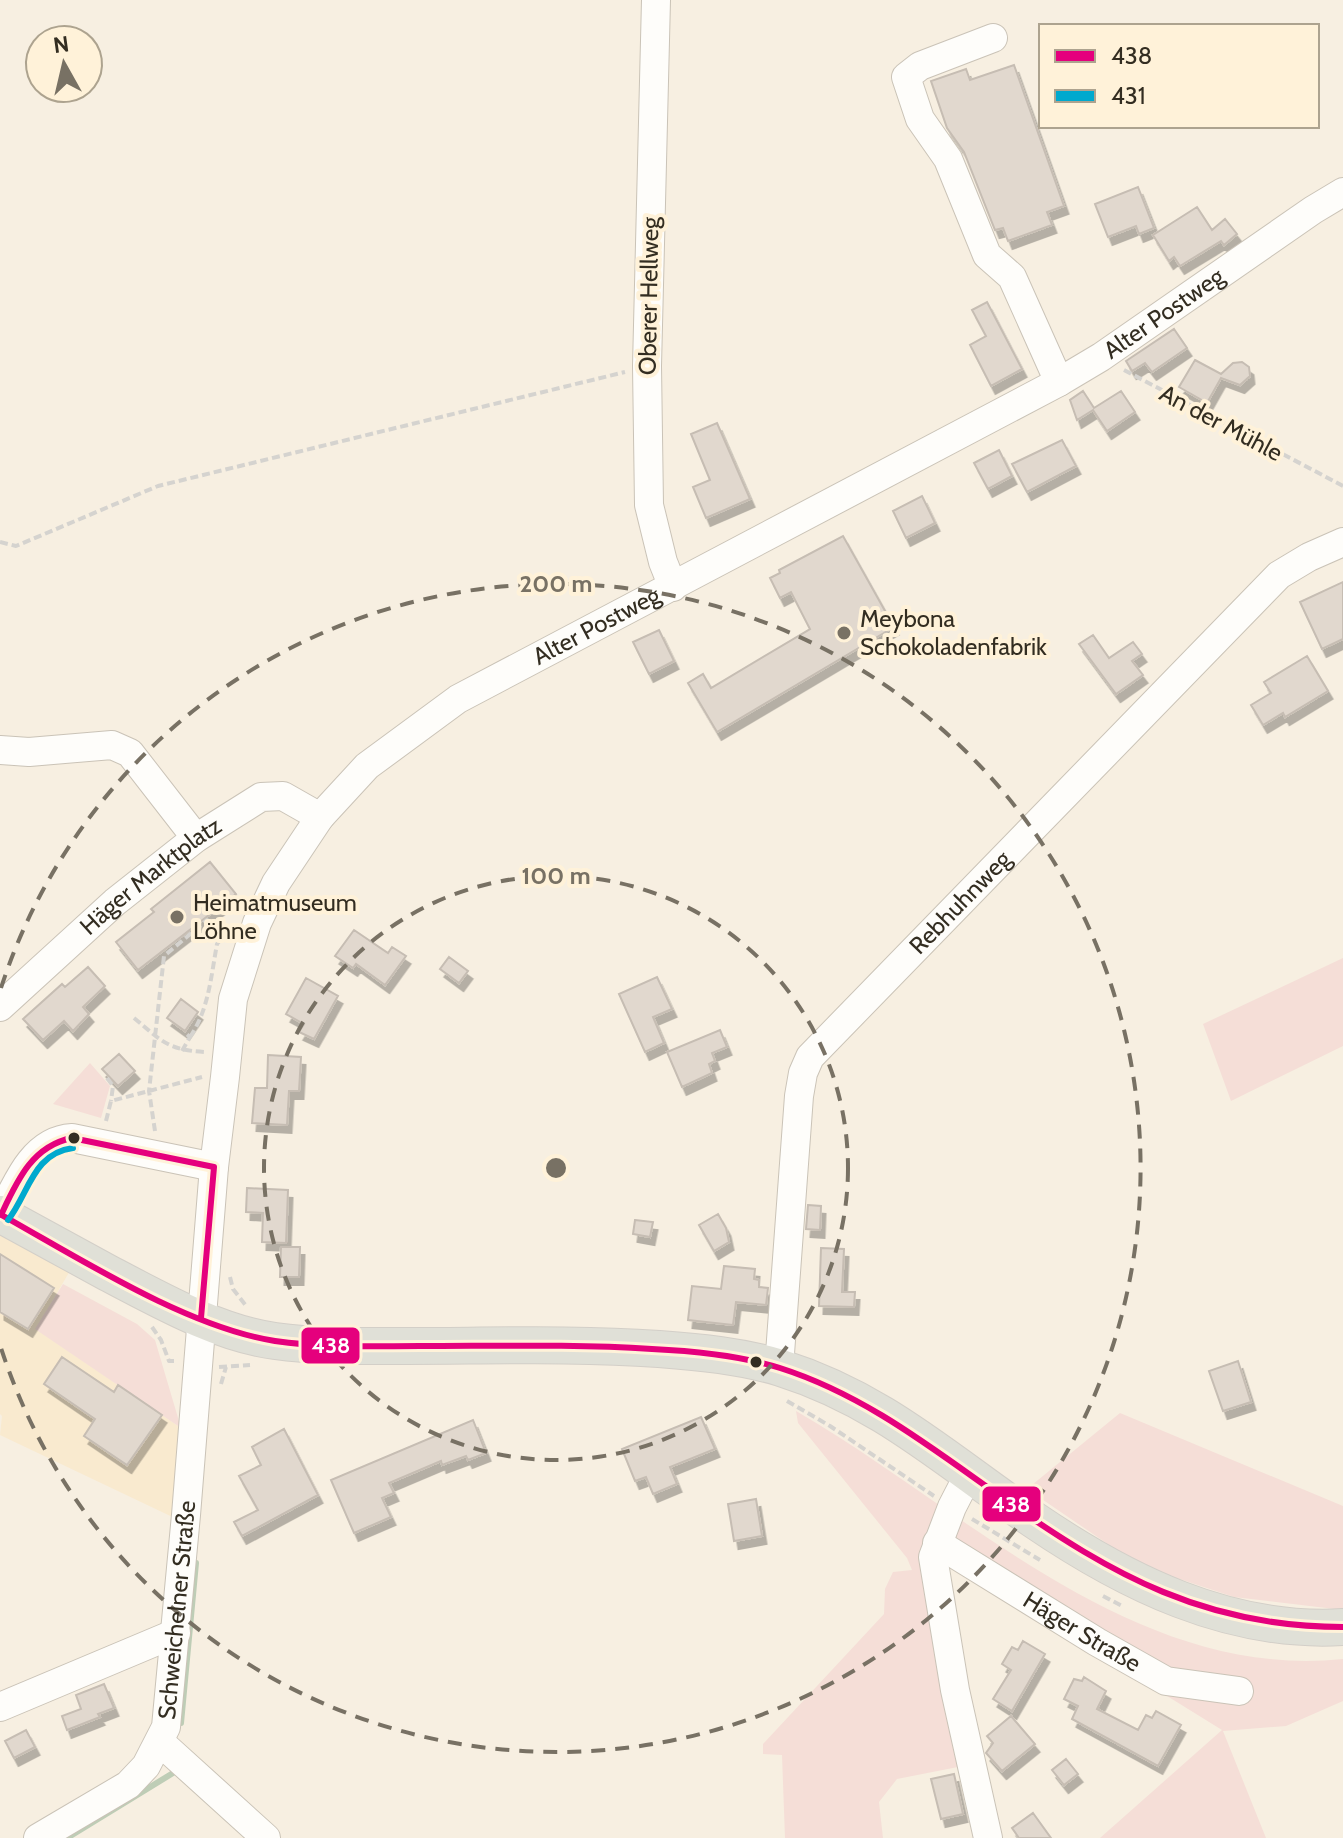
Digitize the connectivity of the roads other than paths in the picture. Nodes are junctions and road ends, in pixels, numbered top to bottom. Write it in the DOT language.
graph roads {
  1 [pos="656,0"];
  2 [pos="993,38"];
  3 [pos="1343,192"];
  4 [pos="1059,382"];
  5 [pos="1343,542"];
  6 [pos="673,587"];
  7 [pos="0,750"];
  8 [pos="320,817"];
  9 [pos="196,838"];
  10 [pos="0,1007"];
  11 [pos="214,1167"];
  12 [pos="1,1214"];
  13 [pos="201,1318"];
  14 [pos="779,1367"];
  15 [pos="970,1472"];
  16 [pos="937,1543"];
  17 [pos="1343,1627"];
  18 [pos="176,1633"];
  19 [pos="1239,1691"];
  20 [pos="0,1707"];
  21 [pos="160,1742"];
  22 [pos="38,1838"];
  23 [pos="266,1838"];
  24 [pos="988,1838"];
  1 -- 6 [label="street, Oberer Hellweg"];
  2 -- 4 [label="street"];
  3 -- 4 [label="street, Alter Postweg"];
  4 -- 6 [label="street, Alter Postweg"];
  5 -- 14 [label="street, Rebhuhnweg"];
  6 -- 8 [label="street, Alter Postweg"];
  7 -- 9 [label="street"];
  8 -- 9 [label="street, Häger Marktplatz"];
  8 -- 11 [label="street, Alter Postweg"];
  9 -- 10 [label="street, Häger Marktplatz"];
  11 -- 12 [label="street"];
  11 -- 13 [label="street, Alter Postweg"];
  12 -- 13 [label="main road"];
  13 -- 14 [label="main road"];
  13 -- 18 [label="street, Schweichelner Straße"];
  14 -- 15 [label="main road"];
  15 -- 16 [label="street"];
  15 -- 17 [label="main road"];
  16 -- 19 [label="street, Häger Straße"];
  16 -- 24 [label="street"];
  18 -- 20 [label="street"];
  18 -- 21 [label="street, Schweichelner Straße"];
  21 -- 22 [label="street, Schweichelner Straße"];
  21 -- 23 [label="street"];
}
